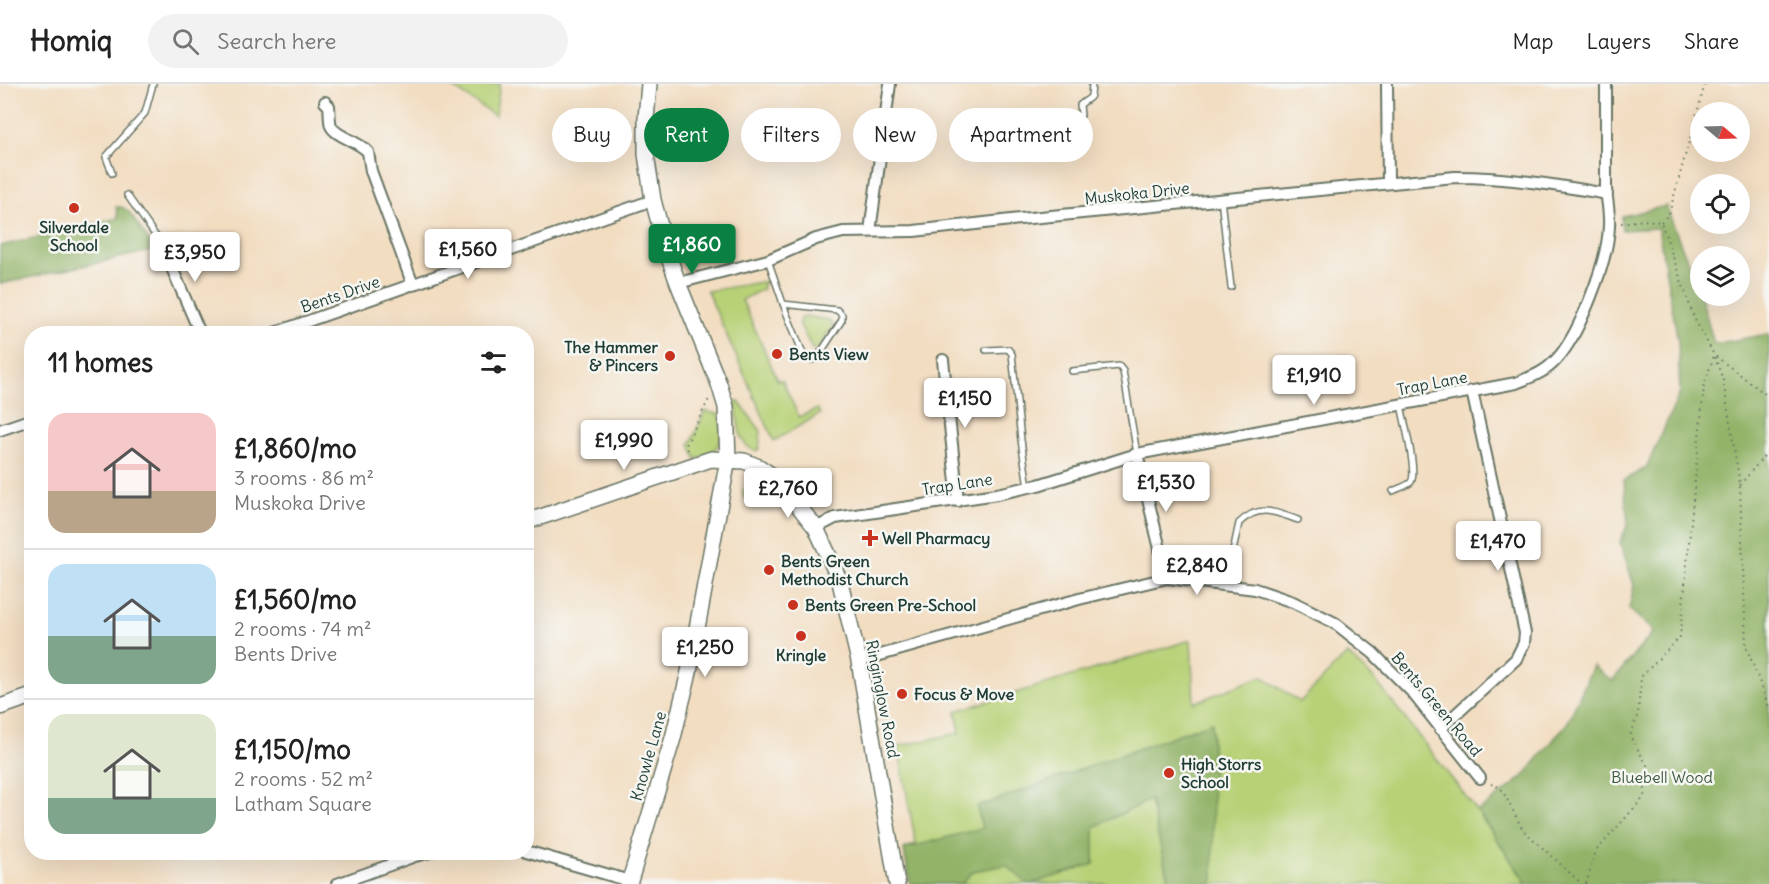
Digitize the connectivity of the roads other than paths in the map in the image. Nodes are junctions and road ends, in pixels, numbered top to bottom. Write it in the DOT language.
graph roads {
  1 [pos="153,84"];
  2 [pos="649,84"];
  3 [pos="890,84"];
  4 [pos="1092,84"];
  5 [pos="1387,84"];
  6 [pos="1606,84"];
  7 [pos="324,102"];
  8 [pos="1080,108"];
  9 [pos="112,173"];
  10 [pos="1388,183"];
  11 [pos="1606,194"];
  12 [pos="127,195"];
  13 [pos="653,200"];
  14 [pos="1221,200"];
  15 [pos="870,231"];
  16 [pos="162,245"];
  17 [pos="768,260"];
  18 [pos="678,283"];
  19 [pos="413,285"];
  20 [pos="1231,287"];
  21 [pos="783,304"];
  22 [pos="197,326"];
  23 [pos="294,326"];
  24 [pos="986,350"];
  25 [pos="943,360"];
  26 [pos="1072,371"];
  27 [pos="1472,391"];
  28 [pos="1401,404"];
  29 [pos="24,422"];
  30 [pos="0,430"];
  31 [pos="1137,454"];
  32 [pos="728,459"];
  33 [pos="1028,487"];
  34 [pos="1394,491"];
  35 [pos="958,501"];
  36 [pos="534,519"];
  37 [pos="1298,520"];
  38 [pos="816,528"];
  39 [pos="1167,578"];
  40 [pos="1226,584"];
  41 [pos="859,661"];
  42 [pos="24,699"];
  43 [pos="0,707"];
  44 [pos="1440,729"];
  45 [pos="1480,778"];
  46 [pos="534,853"];
  47 [pos="404,860"];
  48 [pos="630,882"];
  49 [pos="337,884"];
  50 [pos="897,884"];
  1 -- 9 [label="lane"];
  2 -- 13 [label="street"];
  3 -- 15 [label="street"];
  4 -- 8 [label="lane"];
  5 -- 10 [label="street"];
  6 -- 11 [label="street, Trap Lane"];
  7 -- 19 [label="street"];
  10 -- 11 [label="street, Muskoka Drive"];
  10 -- 14 [label="street, Muskoka Drive"];
  11 -- 27 [label="street, Trap Lane"];
  12 -- 16 [label="lane"];
  13 -- 18 [label="street"];
  13 -- 19 [label="street, Bents Drive"];
  14 -- 15 [label="street, Muskoka Drive"];
  14 -- 20 [label="lane"];
  15 -- 17 [label="street, Muskoka Drive"];
  16 -- 22 [label="street"];
  17 -- 18 [label="street, Muskoka Drive"];
  17 -- 21 [label="lane"];
  18 -- 32 [label="street"];
  19 -- 23 [label="street, Bents Drive"];
  21 -- 21 [label="lane"];
  24 -- 33 [label="lane"];
  25 -- 35 [label="street"];
  26 -- 31 [label="lane"];
  27 -- 28 [label="street, Trap Lane"];
  27 -- 44 [label="street"];
  28 -- 31 [label="street, Trap Lane"];
  28 -- 34 [label="lane"];
  29 -- 30 [label="street"];
  31 -- 33 [label="street, Trap Lane"];
  31 -- 39 [label="street"];
  32 -- 36 [label="street"];
  32 -- 38 [label="street, Ringinglow Road"];
  32 -- 48 [label="street, Knowle Lane"];
  33 -- 35 [label="street, Trap Lane"];
  35 -- 38 [label="street, Trap Lane"];
  37 -- 40 [label="lane"];
  38 -- 41 [label="street, Ringinglow Road"];
  39 -- 40 [label="street, Bents Green Road"];
  39 -- 41 [label="street, Bents Green Road"];
  40 -- 44 [label="street, Bents Green Road"];
  41 -- 50 [label="street, Ringinglow Road"];
  42 -- 43 [label="street"];
  44 -- 45 [label="street, Bents Green Road"];
  46 -- 48 [label="street"];
  47 -- 49 [label="street"];
}
